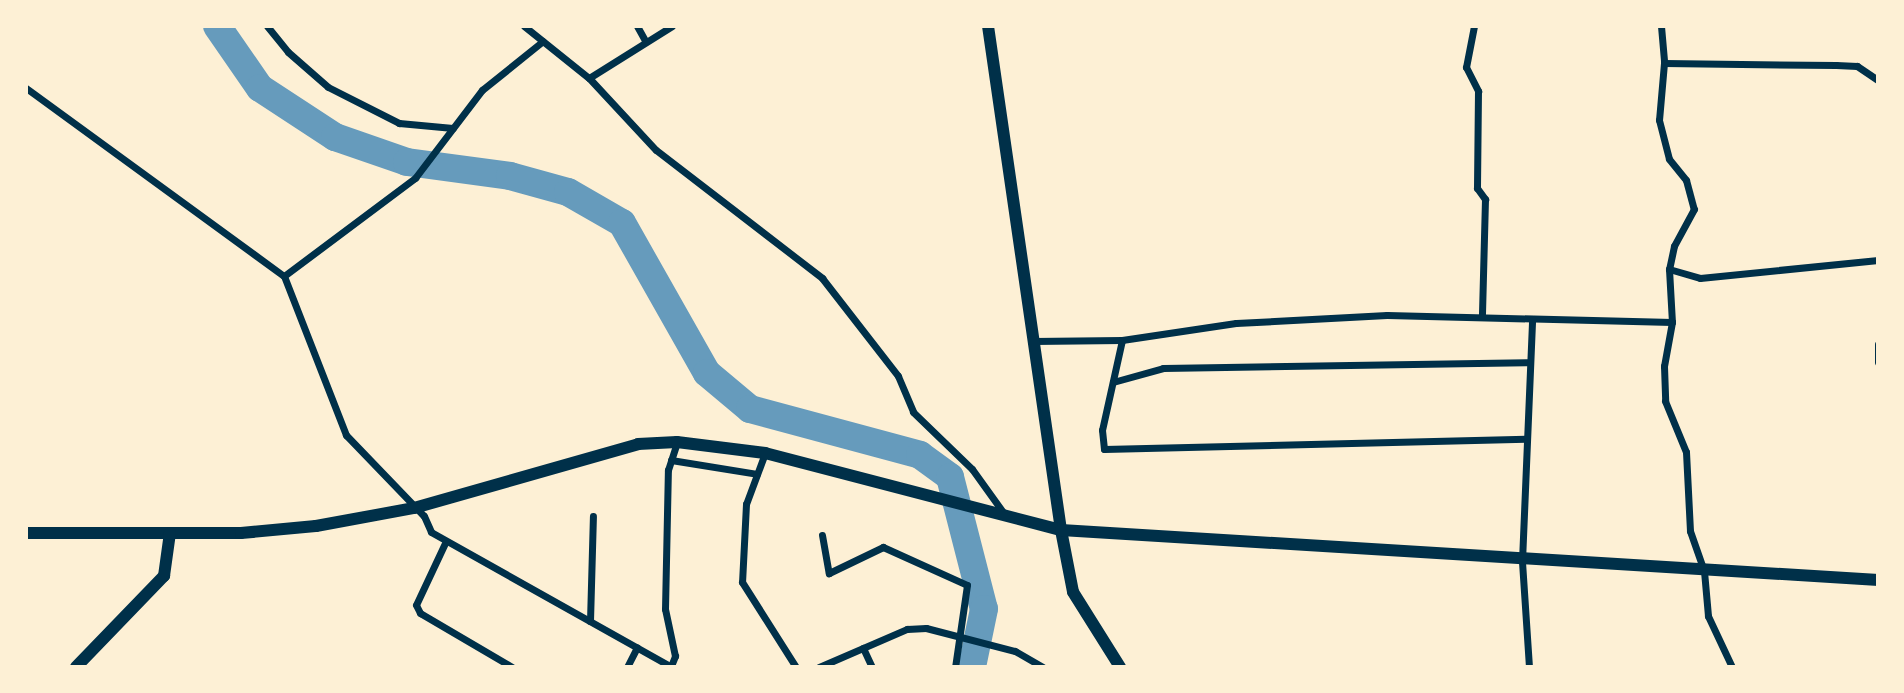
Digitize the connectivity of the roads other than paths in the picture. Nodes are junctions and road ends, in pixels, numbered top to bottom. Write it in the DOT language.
graph roads {
  1 [pos="267,26"];
  2 [pos="524,26"];
  3 [pos="637,26"];
  4 [pos="672,26"];
  5 [pos="988,26"];
  6 [pos="1474,26"];
  7 [pos="1661,26"];
  8 [pos="542,41"];
  9 [pos="646,43"];
  10 [pos="1664,63"];
  11 [pos="589,78"];
  12 [pos="1878,80"];
  13 [pos="26,88"];
  14 [pos="453,128"];
  15 [pos="1878,260"];
  16 [pos="1669,269"];
  17 [pos="284,276"];
  18 [pos="1482,317"];
  19 [pos="1532,318"];
  20 [pos="1672,322"];
  21 [pos="1122,340"];
  22 [pos="1033,341"];
  23 [pos="1878,344"];
  24 [pos="1530,362"];
  25 [pos="1878,362"];
  26 [pos="1113,382"];
  27 [pos="1526,439"];
  28 [pos="677,442"];
  29 [pos="765,453"];
  30 [pos="671,460"];
  31 [pos="757,474"];
  32 [pos="414,508"];
  33 [pos="593,516"];
  34 [pos="1001,517"];
  35 [pos="1060,530"];
  36 [pos="26,533"];
  37 [pos="170,533"];
  38 [pos="822,536"];
  39 [pos="445,543"];
  40 [pos="1522,561"];
  41 [pos="1704,571"];
  42 [pos="1878,580"];
  43 [pos="590,621"];
  44 [pos="961,637"];
  45 [pos="638,647"];
  46 [pos="863,648"];
  47 [pos="672,666"];
  48 [pos="76,667"];
  49 [pos="512,667"];
  50 [pos="626,667"];
  51 [pos="796,667"];
  52 [pos="819,667"];
  53 [pos="872,667"];
  54 [pos="955,667"];
  55 [pos="1043,667"];
  56 [pos="1120,667"];
  57 [pos="1529,667"];
  58 [pos="1732,667"];
  1 -- 14 [label="street"];
  2 -- 8 [label="street"];
  3 -- 9 [label="street"];
  4 -- 9 [label="street"];
  5 -- 22 [label="street"];
  6 -- 18 [label="street"];
  7 -- 10 [label="street"];
  8 -- 11 [label="street"];
  8 -- 14 [label="street"];
  9 -- 11 [label="street"];
  10 -- 12 [label="street"];
  10 -- 16 [label="street"];
  11 -- 34 [label="street"];
  13 -- 17 [label="street"];
  14 -- 17 [label="street"];
  15 -- 16 [label="street"];
  16 -- 20 [label="street"];
  17 -- 32 [label="street"];
  18 -- 19 [label="street"];
  18 -- 21 [label="street"];
  19 -- 20 [label="street"];
  19 -- 24 [label="street"];
  20 -- 41 [label="street"];
  21 -- 22 [label="street"];
  21 -- 26 [label="street"];
  22 -- 35 [label="street"];
  23 -- 25 [label="street"];
  24 -- 26 [label="street"];
  24 -- 27 [label="street"];
  26 -- 27 [label="street"];
  27 -- 40 [label="street"];
  28 -- 29 [label="street"];
  28 -- 30 [label="street"];
  28 -- 32 [label="street"];
  29 -- 31 [label="street"];
  29 -- 34 [label="street"];
  30 -- 31 [label="street"];
  30 -- 47 [label="street"];
  31 -- 51 [label="street"];
  32 -- 37 [label="street"];
  32 -- 39 [label="street"];
  33 -- 43 [label="street"];
  34 -- 35 [label="street"];
  35 -- 40 [label="street"];
  35 -- 56 [label="street"];
  36 -- 37 [label="street"];
  37 -- 48 [label="street"];
  38 -- 44 [label="street"];
  39 -- 43 [label="street"];
  39 -- 49 [label="street"];
  40 -- 41 [label="street"];
  40 -- 57 [label="street"];
  41 -- 42 [label="street"];
  41 -- 58 [label="street"];
  43 -- 45 [label="street"];
  44 -- 46 [label="street"];
  44 -- 54 [label="street"];
  44 -- 55 [label="street"];
  45 -- 47 [label="street"];
  45 -- 50 [label="street"];
  46 -- 52 [label="street"];
  46 -- 53 [label="street"];
}
